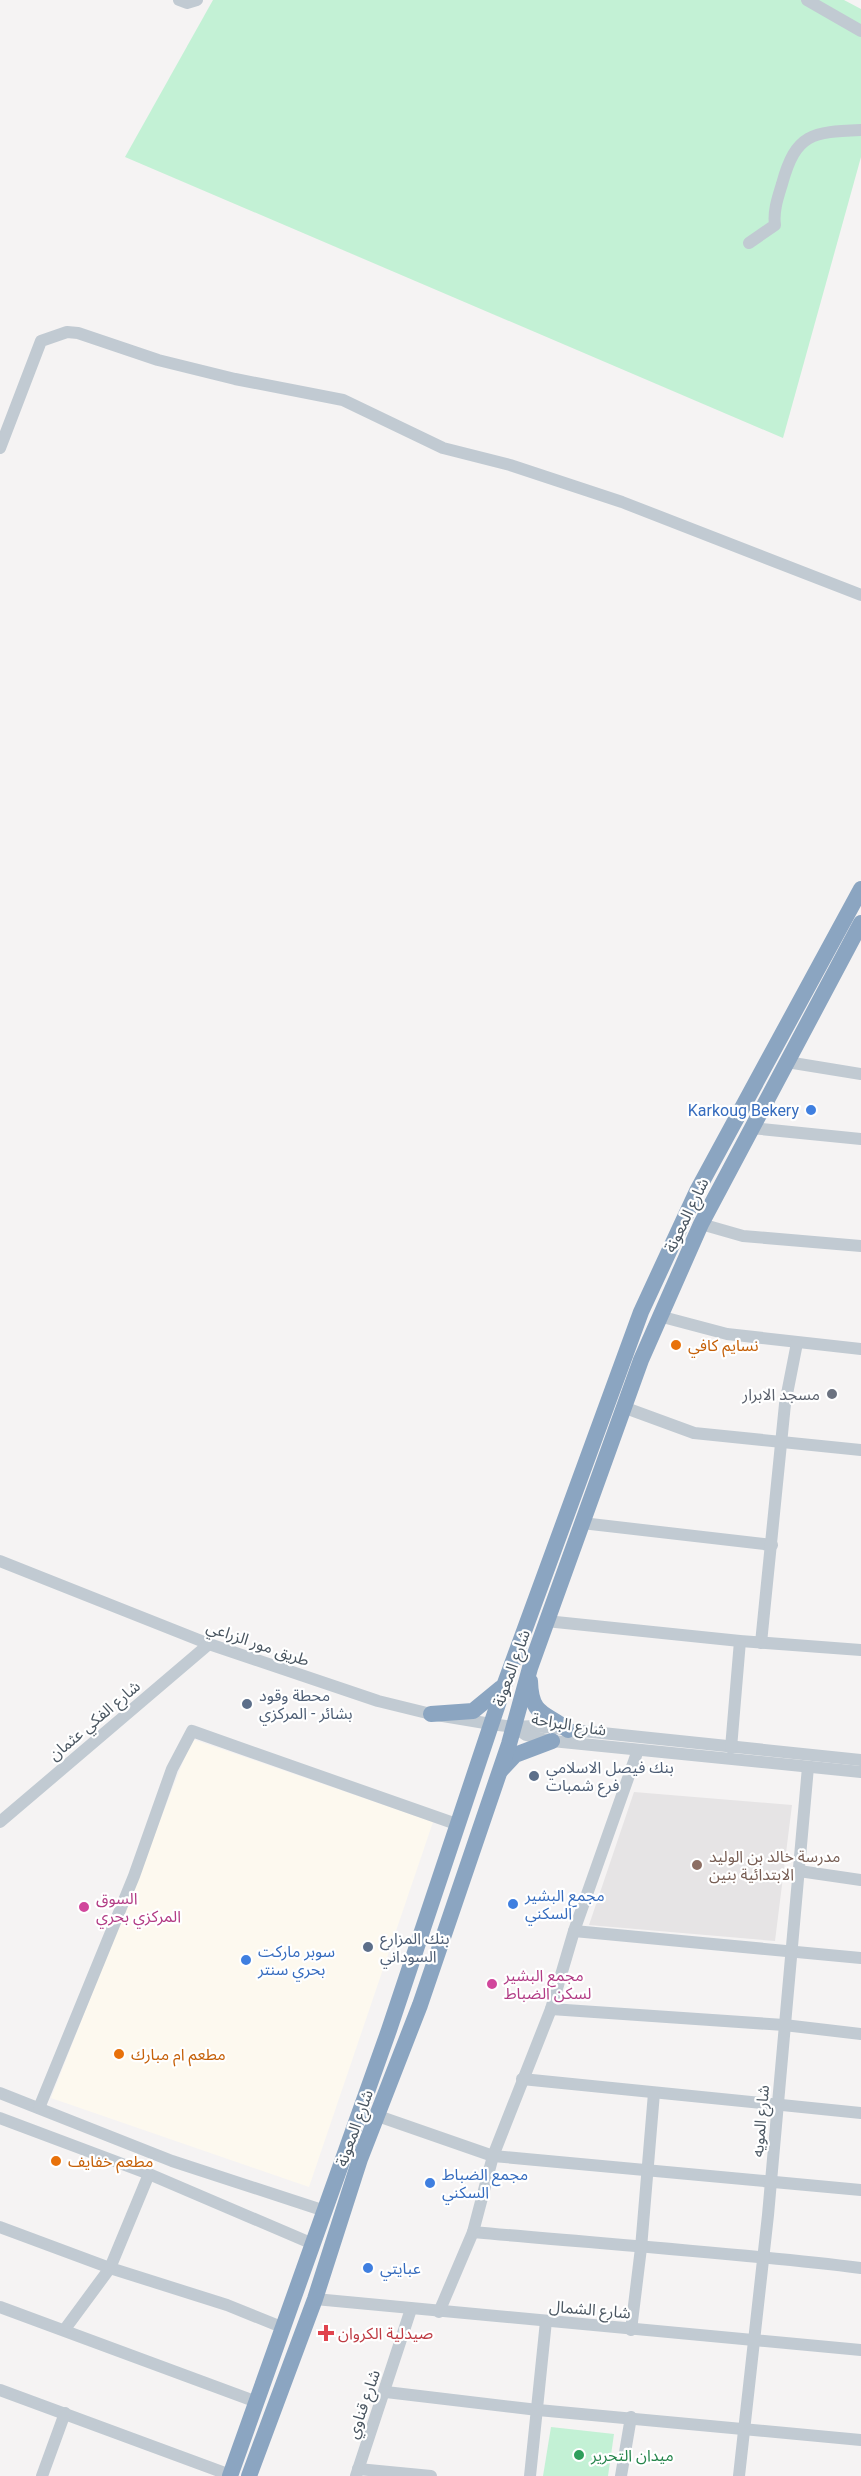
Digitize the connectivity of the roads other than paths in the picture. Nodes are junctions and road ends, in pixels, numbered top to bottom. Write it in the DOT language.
graph roads {
  1 [pos="179,0"];
  2 [pos="197,0"];
  3 [pos="807,0"];
  4 [pos="861,31"];
  5 [pos="861,130"];
  6 [pos="749,243"];
  7 [pos="0,448"];
  8 [pos="861,595"];
  9 [pos="861,889"];
  10 [pos="860,929"];
  11 [pos="786,1062"];
  12 [pos="861,1074"];
  13 [pos="751,1128"];
  14 [pos="861,1139"];
  15 [pos="701,1224"];
  16 [pos="861,1246"];
  17 [pos="659,1316"];
  18 [pos="797,1343"];
  19 [pos="861,1348"];
  20 [pos="623,1407"];
  21 [pos="782,1444"];
  22 [pos="861,1450"];
  23 [pos="582,1523"];
  24 [pos="772,1545"];
  25 [pos="0,1560"];
  26 [pos="546,1621"];
  27 [pos="740,1641"];
  28 [pos="761,1643"];
  29 [pos="210,1644"];
  30 [pos="861,1650"];
  31 [pos="530,1668"];
  32 [pos="504,1686"];
  33 [pos="431,1714"];
  34 [pos="491,1724"];
  35 [pos="514,1727"];
  36 [pos="568,1730"];
  37 [pos="552,1741"];
  38 [pos="731,1748"];
  39 [pos="638,1750"];
  40 [pos="861,1760"];
  41 [pos="808,1767"];
  42 [pos="861,1772"];
  43 [pos="497,1775"];
  44 [pos="0,1822"];
  45 [pos="459,1825"];
  46 [pos="799,1871"];
  47 [pos="861,1880"];
  48 [pos="574,1931"];
  49 [pos="791,1950"];
  50 [pos="861,1958"];
  51 [pos="551,2009"];
  52 [pos="784,2025"];
  53 [pos="861,2034"];
  54 [pos="522,2079"];
  55 [pos="654,2093"];
  56 [pos="1,2095"];
  57 [pos="777,2105"];
  58 [pos="39,2108"];
  59 [pos="861,2113"];
  60 [pos="378,2116"];
  61 [pos="0,2118"];
  62 [pos="352,2156"];
  63 [pos="493,2156"];
  64 [pos="648,2169"];
  65 [pos="148,2174"];
  66 [pos="771,2181"];
  67 [pos="861,2190"];
  68 [pos="325,2211"];
  69 [pos="0,2228"];
  70 [pos="473,2232"];
  71 [pos="313,2244"];
  72 [pos="641,2248"];
  73 [pos="764,2256"];
  74 [pos="110,2268"];
  75 [pos="861,2268"];
  76 [pos="315,2299"];
  77 [pos="0,2307"];
  78 [pos="411,2309"];
  79 [pos="439,2312"];
  80 [pos="546,2322"];
  81 [pos="284,2328"];
  82 [pos="65,2329"];
  83 [pos="631,2330"];
  84 [pos="753,2340"];
  85 [pos="861,2350"];
  86 [pos="0,2390"];
  87 [pos="386,2392"];
  88 [pos="257,2402"];
  89 [pos="538,2410"];
  90 [pos="65,2413"];
  91 [pos="631,2417"];
  92 [pos="743,2428"];
  93 [pos="861,2440"];
  94 [pos="357,2473"];
  95 [pos="230,2475"];
  96 [pos="42,2476"];
  97 [pos="249,2476"];
  98 [pos="431,2476"];
  99 [pos="530,2476"];
  100 [pos="621,2476"];
  101 [pos="739,2476"];
  1 -- 2 [label="street"];
  3 -- 4 [label="street"];
  5 -- 6 [label="street"];
  7 -- 8 [label="street"];
  9 -- 32 [label="highway, شارع المعونة"];
  10 -- 11 [label="highway, شارع المعونة"];
  11 -- 12 [label="street"];
  11 -- 13 [label="highway, شارع المعونة"];
  13 -- 14 [label="street"];
  13 -- 15 [label="highway, شارع المعونة"];
  15 -- 16 [label="street"];
  15 -- 17 [label="highway, شارع المعونة"];
  17 -- 18 [label="street"];
  17 -- 20 [label="highway, شارع المعونة"];
  18 -- 19 [label="street"];
  18 -- 21 [label="street"];
  20 -- 21 [label="street"];
  20 -- 23 [label="highway, شارع المعونة"];
  21 -- 22 [label="street"];
  21 -- 24 [label="street"];
  23 -- 24 [label="street"];
  23 -- 26 [label="highway, شارع المعونة"];
  24 -- 28 [label="street"];
  25 -- 29 [label="street, طريق مور الزراعي"];
  26 -- 27 [label="street"];
  26 -- 31 [label="highway, شارع المعونة"];
  27 -- 28 [label="street"];
  27 -- 38 [label="street"];
  28 -- 30 [label="street"];
  29 -- 33 [label="street, طريق مور الزراعي"];
  29 -- 44 [label="street, شارع الفكي عثمان"];
  31 -- 35 [label="highway, شارع المعونة"];
  31 -- 36 [label="highway"];
  32 -- 33 [label="highway"];
  32 -- 34 [label="highway, شارع المعونة"];
  33 -- 34 [label="street, طريق مور الزراعي"];
  34 -- 35 [label="street, طريق مور الزراعي"];
  34 -- 45 [label="highway, شارع المعونة"];
  35 -- 36 [label="street, شارع البراحة"];
  35 -- 37 [label="street, شارع البراحة"];
  35 -- 43 [label="highway, شارع المعونة"];
  36 -- 38 [label="street, شارع البراحة"];
  37 -- 39 [label="street, شارع البراحة"];
  37 -- 43 [label="highway"];
  38 -- 40 [label="street, شارع البراحة"];
  39 -- 41 [label="street, شارع البراحة"];
  39 -- 48 [label="street"];
  41 -- 42 [label="street, شارع البراحة"];
  41 -- 46 [label="street, شارع المويه"];
  43 -- 60 [label="highway, شارع المعونة"];
  45 -- 58 [label="street"];
  45 -- 62 [label="highway, شارع المعونة"];
  46 -- 47 [label="street"];
  46 -- 49 [label="street, شارع المويه"];
  48 -- 49 [label="street"];
  48 -- 51 [label="street"];
  49 -- 50 [label="street"];
  49 -- 52 [label="street, شارع المويه"];
  51 -- 52 [label="street"];
  51 -- 54 [label="street"];
  52 -- 53 [label="street"];
  52 -- 57 [label="street, شارع المويه"];
  54 -- 55 [label="street"];
  54 -- 63 [label="street"];
  55 -- 57 [label="street"];
  55 -- 64 [label="street"];
  56 -- 58 [label="street"];
  57 -- 59 [label="street"];
  57 -- 66 [label="street, شارع المويه"];
  58 -- 68 [label="street"];
  60 -- 62 [label="highway, شارع المعونة"];
  60 -- 63 [label="street"];
  61 -- 65 [label="street"];
  62 -- 68 [label="highway, شارع المعونة"];
  62 -- 76 [label="highway, شارع المعونة"];
  63 -- 64 [label="street"];
  63 -- 70 [label="street"];
  64 -- 66 [label="street"];
  64 -- 72 [label="street"];
  65 -- 71 [label="street"];
  65 -- 74 [label="street"];
  66 -- 67 [label="street"];
  66 -- 73 [label="street, شارع المويه"];
  68 -- 71 [label="highway, شارع المعونة"];
  69 -- 74 [label="street"];
  70 -- 72 [label="street"];
  70 -- 79 [label="street"];
  71 -- 81 [label="highway, شارع المعونة"];
  72 -- 73 [label="street"];
  72 -- 83 [label="street"];
  73 -- 75 [label="street"];
  73 -- 84 [label="street, شارع المويه"];
  74 -- 81 [label="street"];
  74 -- 82 [label="street"];
  76 -- 78 [label="street, شارع الشمال"];
  76 -- 97 [label="highway, شارع المعونة"];
  77 -- 82 [label="street"];
  78 -- 79 [label="street, شارع الشمال"];
  78 -- 87 [label="street, شارع قناوي"];
  79 -- 80 [label="street, شارع الشمال"];
  80 -- 83 [label="street, شارع الشمال"];
  80 -- 89 [label="street"];
  81 -- 88 [label="highway, شارع المعونة"];
  82 -- 88 [label="street"];
  83 -- 84 [label="street, شارع الشمال"];
  84 -- 85 [label="street, شارع الشمال"];
  84 -- 92 [label="street, شارع المويه"];
  86 -- 90 [label="street"];
  87 -- 89 [label="street"];
  87 -- 94 [label="street, شارع قناوي"];
  88 -- 95 [label="highway, شارع المعونة"];
  89 -- 91 [label="street"];
  89 -- 99 [label="street"];
  90 -- 95 [label="street"];
  90 -- 96 [label="street"];
  91 -- 92 [label="street"];
  91 -- 100 [label="street"];
  92 -- 93 [label="street"];
  92 -- 101 [label="street, شارع المويه"];
  94 -- 98 [label="street"];
}
